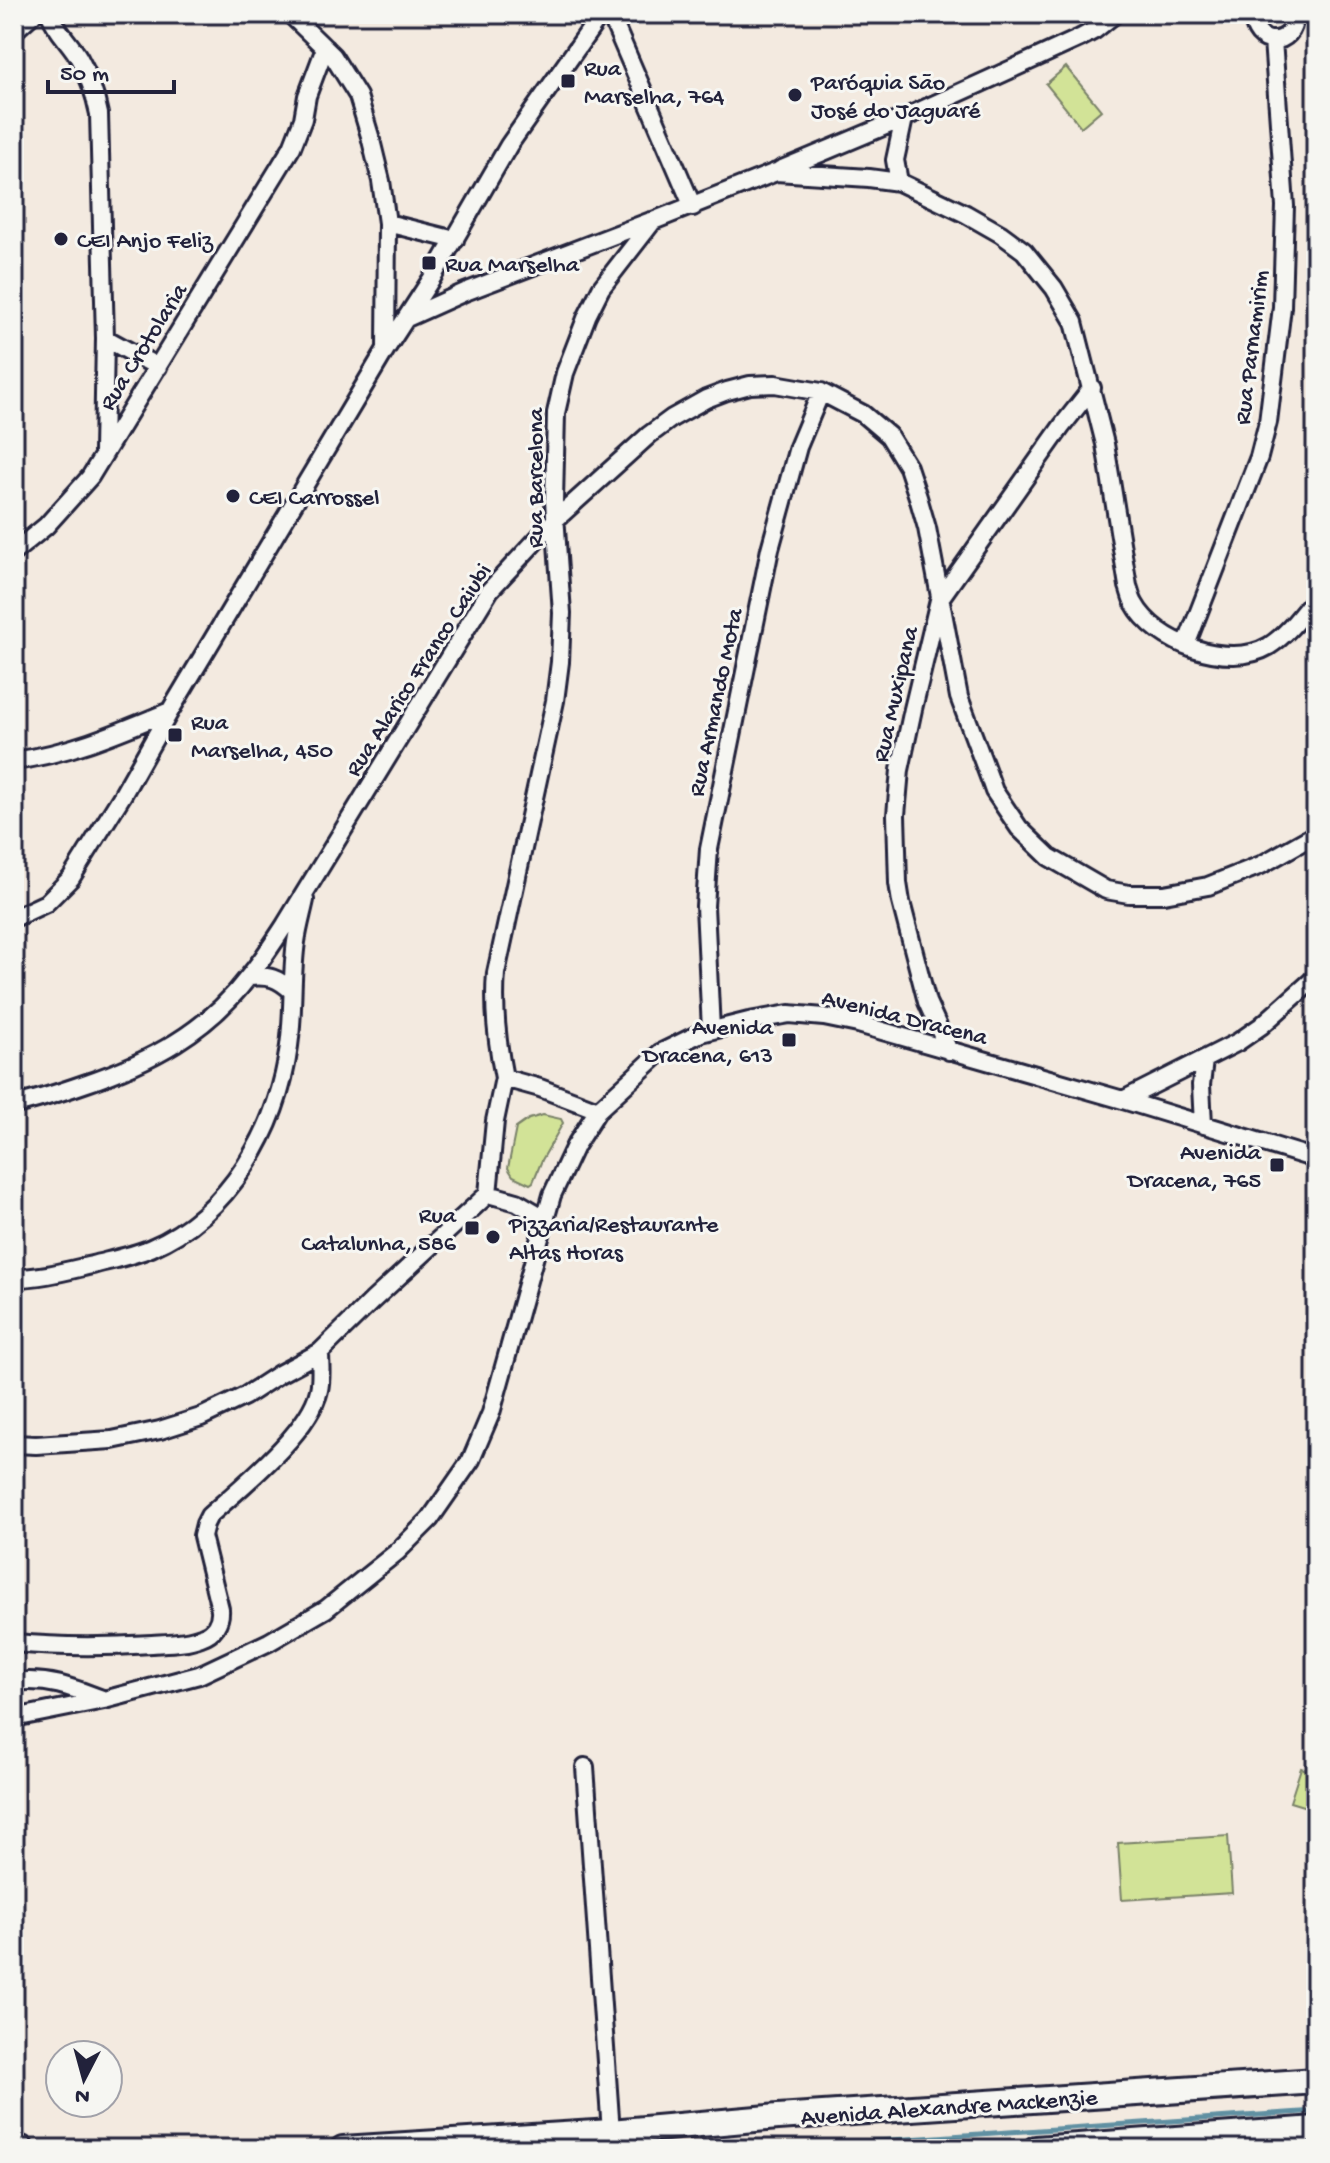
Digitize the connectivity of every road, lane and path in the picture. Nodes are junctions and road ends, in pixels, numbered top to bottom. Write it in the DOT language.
graph roads {
  1 [pos="33,14"];
  2 [pos="50,14"];
  3 [pos="290,14"];
  4 [pos="601,14"];
  5 [pos="610,14"];
  6 [pos="1115,14"];
  7 [pos="1254,14"];
  8 [pos="1294,14"];
  9 [pos="14,31"];
  10 [pos="1273,40"];
  11 [pos="325,48"];
  12 [pos="904,118"];
  13 [pos="776,172"];
  14 [pos="899,182"];
  15 [pos="693,207"];
  16 [pos="653,221"];
  17 [pos="387,223"];
  18 [pos="455,240"];
  19 [pos="407,318"];
  20 [pos="105,338"];
  21 [pos="386,349"];
  22 [pos="158,367"];
  23 [pos="1092,388"];
  24 [pos="821,392"];
  25 [pos="103,454"];
  26 [pos="555,520"];
  27 [pos="14,552"];
  28 [pos="1316,597"];
  29 [pos="939,600"];
  30 [pos="1186,645"];
  31 [pos="170,711"];
  32 [pos="14,761"];
  33 [pos="1316,834"];
  34 [pos="307,887"];
  35 [pos="14,918"];
  36 [pos="249,977"];
  37 [pos="1316,977"];
  38 [pos="292,991"];
  39 [pos="711,1030"];
  40 [pos="949,1051"];
  41 [pos="1204,1060"];
  42 [pos="504,1078"];
  43 [pos="1123,1100"];
  44 [pos="14,1105"];
  45 [pos="598,1110"];
  46 [pos="1203,1125"];
  47 [pos="1316,1159"];
  48 [pos="488,1194"];
  49 [pos="546,1219"];
  50 [pos="14,1278"];
  51 [pos="320,1352"];
  52 [pos="14,1444"];
  53 [pos="14,1643"];
  54 [pos="14,1682"];
  55 [pos="104,1700"];
  56 [pos="14,1718"];
  57 [pos="585,1767"];
  58 [pos="1316,2081"];
  59 [pos="1316,2129"];
  60 [pos="611,2132"];
  61 [pos="14,2147"];
  62 [pos="21,2149"];
  63 [pos="343,2149"];
  64 [pos="1036,2149"];
  1 -- 9 [label="street"];
  2 -- 20 [label="street"];
  3 -- 11 [label="street"];
  4 -- 18 [label="street"];
  5 -- 15 [label="street"];
  6 -- 12 [label="street"];
  7 -- 10 [label="street"];
  8 -- 10 [label="street"];
  10 -- 30 [label="street, Rua Parnamirim"];
  11 -- 17 [label="street"];
  11 -- 22 [label="street, Rua Crotolaria"];
  12 -- 13 [label="street"];
  12 -- 14 [label="street"];
  13 -- 14 [label="street"];
  13 -- 15 [label="street"];
  14 -- 23 [label="street"];
  15 -- 16 [label="street"];
  16 -- 19 [label="street"];
  16 -- 26 [label="street, Rua Barcelona"];
  17 -- 18 [label="street"];
  17 -- 21 [label="street"];
  18 -- 19 [label="street"];
  19 -- 21 [label="street"];
  20 -- 22 [label="street"];
  20 -- 25 [label="street"];
  21 -- 31 [label="street"];
  22 -- 25 [label="street, Rua Crotolaria"];
  23 -- 29 [label="street, Rua Muxipana"];
  23 -- 30 [label="street"];
  24 -- 26 [label="street, Rua Alarico Franco Caiubi"];
  24 -- 29 [label="street, Rua Alarico Franco Caiubi"];
  24 -- 39 [label="street, Rua Armando Mota"];
  25 -- 27 [label="street, Rua Crotolaria"];
  26 -- 34 [label="street, Rua Alarico Franco Caiubi"];
  26 -- 42 [label="street, Rua Barcelona"];
  28 -- 30 [label="street"];
  29 -- 33 [label="street, Rua Alarico Franco Caiubi"];
  29 -- 40 [label="street, Rua Muxipana"];
  31 -- 32 [label="street"];
  31 -- 35 [label="street"];
  34 -- 36 [label="street, Rua Alarico Franco Caiubi"];
  34 -- 38 [label="street"];
  36 -- 38 [label="street"];
  36 -- 44 [label="street, Rua Alarico Franco Caiubi"];
  37 -- 41 [label="street"];
  38 -- 50 [label="street"];
  39 -- 40 [label="street, Avenida Dracena"];
  39 -- 45 [label="street, Avenida Dracena"];
  40 -- 43 [label="street, Avenida Dracena"];
  41 -- 43 [label="street"];
  41 -- 46 [label="street"];
  42 -- 45 [label="street"];
  42 -- 48 [label="street"];
  43 -- 46 [label="street, Avenida Dracena"];
  45 -- 49 [label="street, Avenida Dracena"];
  46 -- 47 [label="street, Avenida Dracena"];
  48 -- 49 [label="street"];
  48 -- 51 [label="street"];
  49 -- 55 [label="street, Avenida Dracena"];
  51 -- 52 [label="street"];
  51 -- 53 [label="street"];
  54 -- 55 [label="street"];
  55 -- 56 [label="street, Avenida Dracena"];
  57 -- 60 [label="street"];
  58 -- 60 [label="street, Avenida Alexandre Mackenzie"];
  59 -- 64 [label="street, Avenida Alexandre Mackenzie"];
  60 -- 63 [label="street, Avenida Alexandre Mackenzie"];
  61 -- 62 [label="street"];
}
